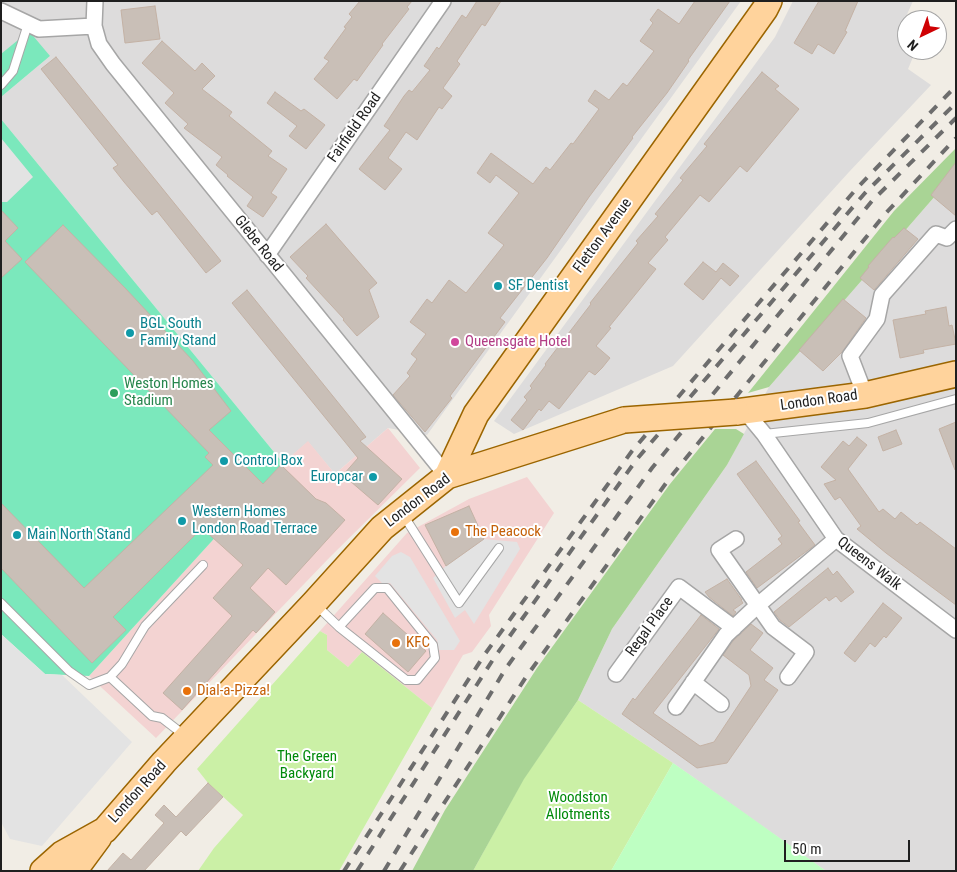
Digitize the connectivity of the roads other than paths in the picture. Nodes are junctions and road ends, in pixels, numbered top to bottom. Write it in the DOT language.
graph roads {
  1 [pos="95,1"];
  2 [pos="443,1"];
  3 [pos="769,1"];
  4 [pos="1,11"];
  5 [pos="28,24"];
  6 [pos="94,26"];
  7 [pos="1,85"];
  8 [pos="956,229"];
  9 [pos="267,255"];
  10 [pos="956,374"];
  11 [pos="865,395"];
  12 [pos="956,399"];
  13 [pos="741,412"];
  14 [pos="764,434"];
  15 [pos="447,476"];
  16 [pos="402,512"];
  17 [pos="736,539"];
  18 [pos="836,539"];
  19 [pos="500,548"];
  20 [pos="204,565"];
  21 [pos="1,603"];
  22 [pos="314,604"];
  23 [pos="758,605"];
  24 [pos="338,627"];
  25 [pos="734,628"];
  26 [pos="956,630"];
  27 [pos="616,674"];
  28 [pos="110,677"];
  29 [pos="788,677"];
  30 [pos="693,682"];
  31 [pos="721,704"];
  32 [pos="676,707"];
  33 [pos="188,738"];
  34 [pos="104,830"];
  35 [pos="74,870"];
  36 [pos="43,871"];
  1 -- 6 [label="street, Glebe Road"];
  2 -- 9 [label="street, Fairfield Road"];
  3 -- 15 [label="main road, Fletton Avenue"];
  4 -- 5 [label="street"];
  5 -- 6 [label="street"];
  5 -- 7 [label="lane"];
  6 -- 9 [label="street, Glebe Road"];
  8 -- 11 [label="street"];
  9 -- 15 [label="street, Glebe Road"];
  10 -- 11 [label="main road, London Road"];
  11 -- 13 [label="main road, London Road"];
  12 -- 14 [label="lane"];
  13 -- 14 [label="street, Queens Walk"];
  13 -- 15 [label="main road, London Road, bridge"];
  14 -- 18 [label="street, Queens Walk"];
  15 -- 16 [label="main road, London Road"];
  16 -- 19 [label="lane"];
  16 -- 22 [label="main road, London Road"];
  17 -- 23 [label="street"];
  18 -- 23 [label="street"];
  18 -- 26 [label="street, Queens Walk"];
  20 -- 28 [label="lane"];
  21 -- 28 [label="lane"];
  22 -- 24 [label="lane"];
  22 -- 33 [label="main road, London Road"];
  23 -- 25 [label="street"];
  23 -- 29 [label="street"];
  24 -- 24 [label="lane"];
  25 -- 27 [label="street, Regal Place"];
  25 -- 30 [label="street"];
  28 -- 33 [label="lane"];
  30 -- 31 [label="street"];
  30 -- 32 [label="street"];
  33 -- 34 [label="main road, London Road"];
  34 -- 35 [label="main road"];
  34 -- 36 [label="main road, London Road"];
}
